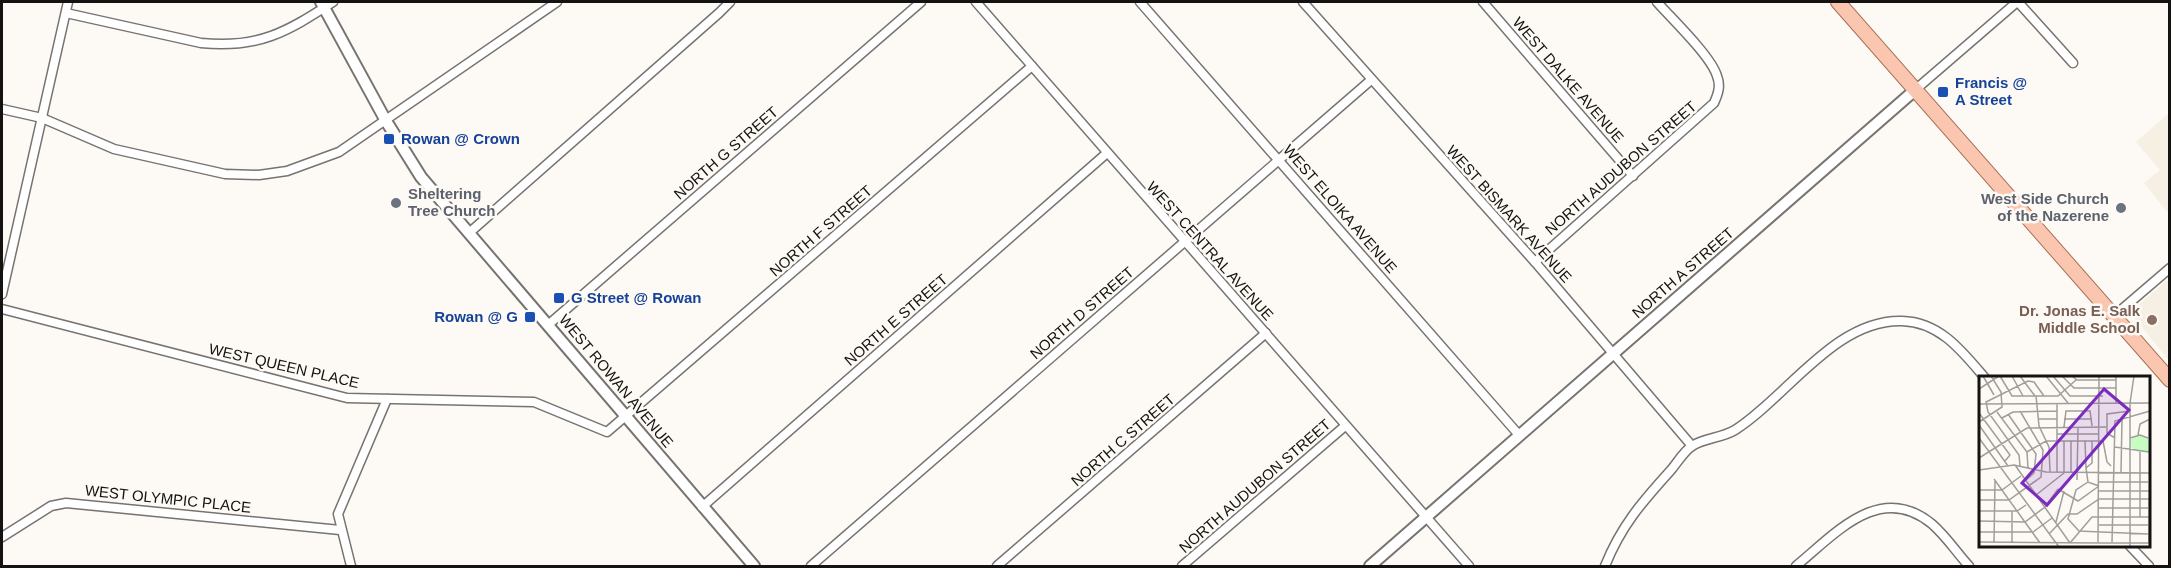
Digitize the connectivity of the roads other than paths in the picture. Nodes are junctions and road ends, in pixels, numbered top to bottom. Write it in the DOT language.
graph roads {
  1 [pos="68,2"];
  2 [pos="557,2"];
  3 [pos="729,2"];
  4 [pos="921,2"];
  5 [pos="976,2"];
  6 [pos="1140,2"];
  7 [pos="1303,2"];
  8 [pos="1483,2"];
  9 [pos="1657,2"];
  10 [pos="1838,2"];
  11 [pos="2018,2"];
  12 [pos="326,4"];
  13 [pos="66,13"];
  14 [pos="2073,63"];
  15 [pos="1032,66"];
  16 [pos="1371,80"];
  17 [pos="1915,90"];
  18 [pos="2,109"];
  19 [pos="42,118"];
  20 [pos="386,121"];
  21 [pos="1107,153"];
  22 [pos="1280,161"];
  23 [pos="1633,176"];
  24 [pos="469,233"];
  25 [pos="1184,243"];
  26 [pos="1534,262"];
  27 [pos="2169,268"];
  28 [pos="2,294"];
  29 [pos="2,309"];
  30 [pos="2114,316"];
  31 [pos="548,325"];
  32 [pos="1266,333"];
  33 [pos="1612,354"];
  34 [pos="1983,376"];
  35 [pos="2169,380"];
  36 [pos="387,399"];
  37 [pos="627,416"];
  38 [pos="1344,426"];
  39 [pos="1519,435"];
  40 [pos="1692,446"];
  41 [pos="702,507"];
  42 [pos="1425,518"];
  43 [pos="340,530"];
  44 [pos="2,537"];
  45 [pos="2131,547"];
  46 [pos="351,567"];
  47 [pos="754,567"];
  48 [pos="811,567"];
  49 [pos="997,567"];
  50 [pos="1182,567"];
  51 [pos="1370,567"];
  52 [pos="1469,567"];
  53 [pos="1605,567"];
  54 [pos="1796,567"];
  55 [pos="1969,567"];
  56 [pos="2148,567"];
  1 -- 13 [label="street"];
  2 -- 20 [label="street"];
  3 -- 24 [label="street"];
  4 -- 31 [label="street, NORTH G STREET"];
  5 -- 15 [label="street, WEST CENTRAL AVENUE"];
  6 -- 22 [label="street, WEST ELOIKA AVENUE"];
  7 -- 16 [label="street, WEST BISMARK AVENUE"];
  8 -- 23 [label="street, WEST DALKE AVENUE"];
  9 -- 23 [label="street, NORTH AUDUBON STREET"];
  10 -- 17 [label="main road"];
  11 -- 14 [label="street"];
  11 -- 17 [label="street, NORTH A STREET"];
  12 -- 13 [label="street"];
  12 -- 20 [label="street, WEST ROWAN AVENUE"];
  13 -- 19 [label="street"];
  15 -- 21 [label="street, WEST CENTRAL AVENUE"];
  15 -- 37 [label="street, NORTH F STREET"];
  16 -- 22 [label="street, NORTH D STREET"];
  16 -- 26 [label="street, WEST BISMARK AVENUE"];
  17 -- 30 [label="main road"];
  17 -- 33 [label="street, NORTH A STREET"];
  18 -- 19 [label="street"];
  19 -- 20 [label="street"];
  19 -- 28 [label="street"];
  20 -- 24 [label="street, WEST ROWAN AVENUE"];
  21 -- 25 [label="street, WEST CENTRAL AVENUE"];
  21 -- 41 [label="street, NORTH E STREET"];
  22 -- 25 [label="street, NORTH D STREET"];
  22 -- 39 [label="street, WEST ELOIKA AVENUE"];
  23 -- 26 [label="street, NORTH AUDUBON STREET"];
  24 -- 31 [label="street, WEST ROWAN AVENUE"];
  25 -- 32 [label="street, WEST CENTRAL AVENUE"];
  25 -- 48 [label="street, NORTH D STREET"];
  26 -- 33 [label="street, WEST BISMARK AVENUE"];
  27 -- 30 [label="street"];
  29 -- 36 [label="street, WEST QUEEN PLACE"];
  30 -- 35 [label="main road"];
  31 -- 37 [label="street, WEST ROWAN AVENUE"];
  32 -- 38 [label="street, WEST CENTRAL AVENUE"];
  32 -- 49 [label="street, NORTH C STREET"];
  33 -- 39 [label="street, NORTH A STREET"];
  33 -- 40 [label="street, WEST BISMARK AVENUE"];
  34 -- 40 [label="street"];
  36 -- 37 [label="street, WEST QUEEN PLACE"];
  36 -- 43 [label="street"];
  37 -- 41 [label="street, WEST ROWAN AVENUE"];
  38 -- 42 [label="street, WEST CENTRAL AVENUE"];
  38 -- 50 [label="street, NORTH AUDUBON STREET"];
  39 -- 42 [label="street, NORTH A STREET"];
  40 -- 53 [label="street"];
  41 -- 47 [label="street, WEST ROWAN AVENUE"];
  42 -- 51 [label="street, NORTH A STREET"];
  42 -- 52 [label="street, WEST CENTRAL AVENUE"];
  43 -- 44 [label="street, WEST OLYMPIC PLACE"];
  43 -- 46 [label="street"];
  45 -- 56 [label="street"];
  54 -- 55 [label="street"];
}
